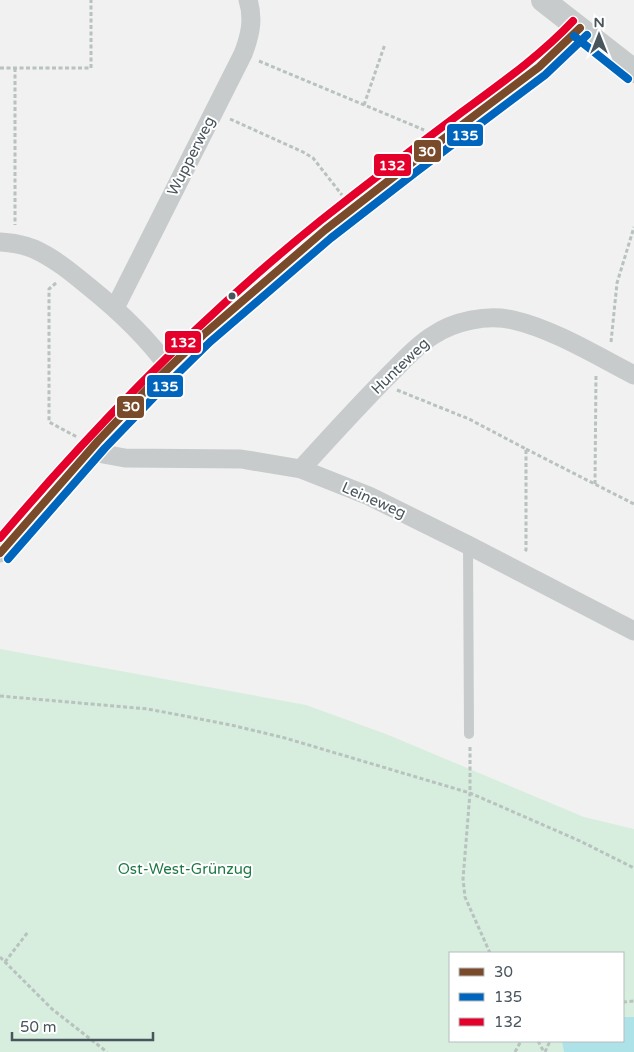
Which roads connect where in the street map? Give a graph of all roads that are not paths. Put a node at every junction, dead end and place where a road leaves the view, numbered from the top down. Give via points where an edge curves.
1 (248, 0) edge
2 (543, 0) edge
3 (580, 28) junction
4 (634, 71) edge
5 (7, 242) edge
6 (115, 308) junction
7 (169, 368) junction
8 (634, 375) edge
9 (89, 444) junction
10 (301, 469) junction
11 (468, 545) junction
12 (0, 553) edge
13 (634, 631) edge
14 (470, 734) dead end

1 - 6 street, Wupperweg via 252,19 243,54
2 - 3 street
3 - 4 street
3 - 7 street via 539,67 406,166 291,258
5 - 6 street via 45,254
6 - 7 street
7 - 9 street
8 - 10 street, Hunteweg via 537,327 510,319 487,318 458,323 433,335 412,352
9 - 10 street, Leineweg via 103,454 125,458 241,459
9 - 12 street
10 - 11 street, Leineweg via 369,496
11 - 13 street, Leineweg
11 - 14 lane

